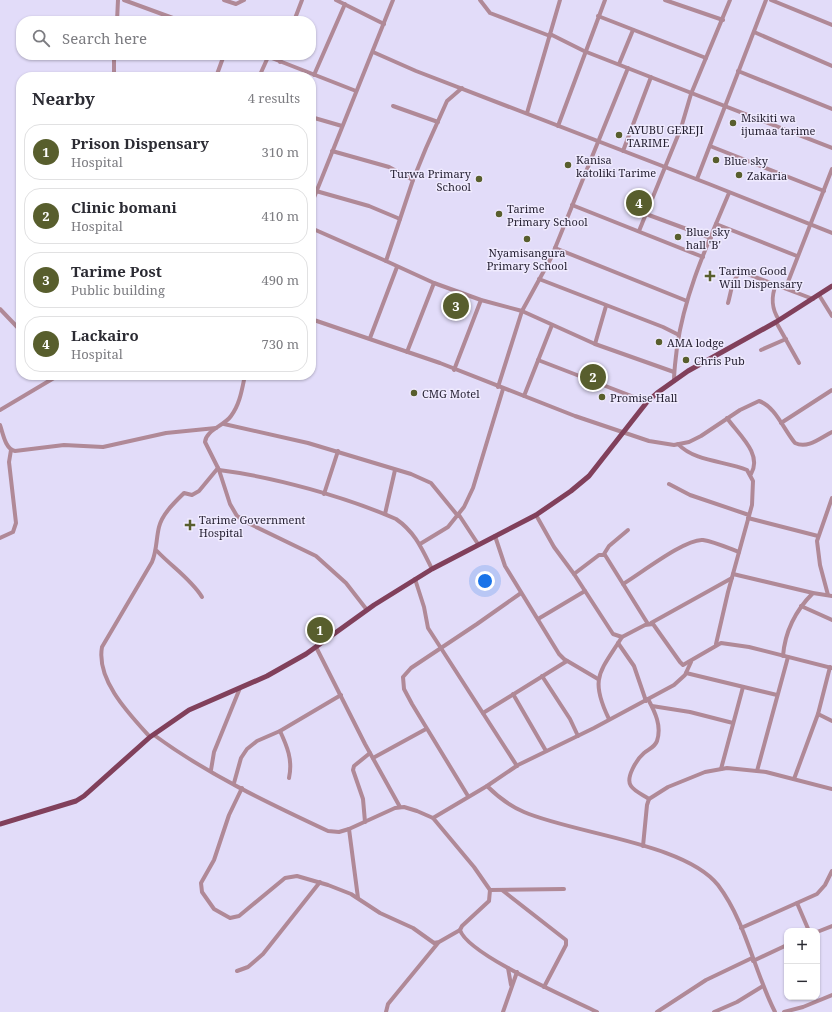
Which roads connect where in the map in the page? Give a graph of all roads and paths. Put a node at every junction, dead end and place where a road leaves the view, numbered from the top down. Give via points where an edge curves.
1 (118, 0) edge
2 (124, 0) edge
3 (224, 0) edge
4 (244, 0) edge
5 (302, 0) edge
6 (336, 0) edge
7 (393, 0) edge
8 (480, 0) edge
9 (556, 0) edge
10 (605, 0) edge
11 (665, 0) edge
12 (730, 0) edge
13 (766, 0) edge
14 (771, 0) edge
15 (560, 2) edge
16 (345, 4) junction
17 (118, 16) edge
18 (167, 16) edge
19 (296, 16) edge
20 (598, 16) junction
21 (722, 20) junction
22 (384, 24) junction
23 (832, 25) edge
24 (633, 30) junction
25 (754, 32) junction
26 (550, 35) junction
27 (584, 51) junction
28 (373, 52) junction
29 (706, 58) junction
30 (114, 60) edge
31 (222, 60) edge
32 (265, 60) edge
33 (275, 60) edge
34 (280, 62) joint
35 (619, 64) junction
36 (832, 66) edge
37 (628, 68) junction
38 (738, 71) junction
39 (114, 72) edge
40 (218, 72) edge
41 (261, 72) edge
42 (306, 72) edge
43 (315, 72) edge
44 (316, 76) edge
45 (651, 77) junction
46 (462, 88) junction
47 (356, 92) junction
48 (691, 94) junction
49 (393, 106) dead end
50 (724, 106) junction
51 (832, 109) edge
52 (527, 113) junction
53 (316, 118) edge
54 (438, 122) junction
55 (342, 126) junction
56 (558, 126) junction
57 (598, 142) junction
58 (710, 146) junction
59 (832, 148) edge
60 (332, 151) junction
61 (623, 151) junction
62 (664, 167) junction
63 (832, 169) edge
64 (696, 179) junction
65 (413, 180) junction
66 (316, 191) joint
67 (824, 191) junction
68 (729, 192) junction
69 (572, 205) junction
70 (646, 214) junction
71 (400, 219) junction
72 (716, 224) junction
73 (810, 224) junction
74 (316, 230) edge
75 (639, 231) junction
76 (832, 233) edge
77 (711, 238) junction
78 (555, 248) junction
79 (797, 256) junction
80 (703, 257) junction
81 (386, 261) junction
82 (397, 267) junction
83 (539, 279) junction
84 (434, 283) junction
85 (776, 284) junction
86 (832, 286) edge
87 (786, 287) junction
88 (819, 295) junction
89 (813, 299) junction
90 (481, 300) junction
91 (686, 300) junction
92 (728, 303) dead end
93 (606, 306) junction
94 (0, 309) edge
95 (522, 311) junction
96 (832, 316) edge
97 (316, 321) edge
98 (777, 321) junction
99 (552, 325) junction
100 (16, 326) edge
101 (679, 335) junction
102 (370, 338) junction
103 (786, 339) junction
104 (595, 344) junction
105 (761, 350) dead end
106 (407, 352) junction
107 (538, 360) junction
108 (799, 363) dead end
109 (454, 370) junction
110 (674, 372) junction
111 (48, 380) edge
112 (244, 380) edge
113 (674, 381) junction
114 (501, 388) junction
115 (832, 390) edge
116 (524, 396) junction
117 (647, 402) junction
118 (0, 410) edge
119 (727, 418) junction
120 (781, 423) junction
121 (224, 424) junction
122 (0, 425) edge
123 (218, 428) junction
124 (832, 432) edge
125 (624, 433) junction
126 (678, 444) junction
127 (11, 450) junction
128 (338, 451) junction
129 (219, 469) junction
130 (396, 470) junction
131 (750, 474) junction
132 (669, 484) dead end
133 (324, 494) junction
134 (832, 498) edge
135 (384, 514) junction
136 (536, 515) junction
137 (458, 516) junction
138 (748, 517) junction
139 (628, 530) dead end
140 (494, 536) junction
141 (818, 536) junction
142 (0, 538) edge
143 (420, 544) junction
144 (478, 544) junction
145 (157, 551) junction
146 (739, 552) junction
147 (604, 554) junction
148 (432, 568) junction
149 (574, 574) junction
150 (732, 576) junction
151 (415, 579) junction
152 (623, 584) junction
153 (585, 590) junction
154 (521, 593) junction
155 (812, 593) junction
156 (830, 595) edge
157 (202, 597) dead end
158 (801, 606) junction
159 (367, 610) junction
160 (538, 619) junction
161 (832, 620) edge
162 (649, 624) junction
163 (622, 638) junction
164 (618, 643) junction
165 (716, 644) junction
166 (316, 647) junction
167 (440, 648) junction
168 (786, 656) junction
169 (567, 661) junction
170 (691, 662) junction
171 (831, 668) edge
172 (686, 673) junction
173 (542, 676) junction
174 (598, 679) junction
175 (240, 687) junction
176 (743, 687) junction
177 (513, 694) junction
178 (341, 695) junction
179 (777, 695) junction
180 (647, 700) junction
181 (652, 706) junction
182 (482, 713) junction
183 (818, 714) junction
184 (609, 719) junction
185 (832, 721) edge
186 (733, 723) junction
187 (426, 729) junction
188 (280, 730) junction
189 (152, 736) junction
190 (578, 736) junction
191 (546, 751) junction
192 (370, 753) junction
193 (373, 758) junction
194 (517, 766) junction
195 (721, 769) junction
196 (211, 770) junction
197 (757, 771) junction
198 (289, 778) dead end
199 (794, 779) junction
200 (234, 783) junction
201 (487, 786) junction
202 (242, 788) junction
203 (832, 788) edge
204 (468, 796) junction
205 (649, 799) junction
206 (400, 807) junction
207 (432, 818) junction
208 (365, 822) junction
209 (0, 824) edge
210 (349, 829) junction
211 (643, 846) junction
212 (832, 871) edge
213 (320, 882) junction
214 (564, 889) dead end
215 (490, 890) junction
216 (502, 890) junction
217 (358, 898) junction
218 (797, 903) junction
219 (832, 926) edge
220 (741, 928) junction
221 (808, 928) edge
222 (460, 930) junction
223 (820, 931) edge
224 (438, 943) junction
225 (784, 946) edge
226 (752, 959) junction
227 (508, 967) junction
228 (237, 971) dead end
229 (517, 972) junction
230 (511, 985) junction
231 (763, 986) junction
232 (544, 987) junction
233 (832, 995) edge
234 (386, 1012) edge
235 (503, 1012) edge
236 (597, 1012) edge
237 (657, 1012) edge
238 (714, 1012) edge
239 (774, 1012) edge
240 (784, 1012) edge

1 - 17 street
2 - 18 street
3 - 4 street via 236,4
5 - 19 street
6 - 16 street
7 - 22 street
8 - 26 street via 490,13
9 - 15 street
10 - 20 street
11 - 21 street
12 - 21 street
13 - 25 street
14 - 23 street
15 - 26 street
16 - 22 street
16 - 43 street
20 - 24 street
20 - 27 street
21 - 29 street
22 - 28 street
24 - 29 street
24 - 35 street
25 - 36 street
25 - 38 street
26 - 27 street
26 - 52 street
27 - 35 street
27 - 56 street
28 - 46 street via 397,64
28 - 47 street
29 - 48 street
30 - 39 street
31 - 40 street
32 - 41 street
33 - 34 street
34 - 42 street
35 - 37 street
37 - 45 street
37 - 57 street
38 - 50 street
38 - 51 street
44 - 47 street
45 - 48 street
45 - 61 street
46 - 52 street
46 - 54 street via 447,101
47 - 55 street
48 - 50 street
48 - 62 street via 681,128
49 - 54 street
50 - 58 street
50 - 59 street
52 - 56 street
53 - 55 street
54 - 65 street
55 - 60 street
56 - 57 street
57 - 61 street
57 - 69 street
58 - 64 street
58 - 67 street
60 - 65 street via 389,167
60 - 66 street
61 - 62 street
62 - 64 street
62 - 70 street
63 - 67 street
64 - 68 street
65 - 71 street
66 - 71 street via 369,206
67 - 73 street
68 - 72 street
68 - 73 street
69 - 75 street
69 - 78 street
70 - 75 street
70 - 77 street
71 - 81 street
72 - 77 street
72 - 79 street
73 - 76 street
73 - 79 street
74 - 81 street
75 - 80 street
77 - 80 street
78 - 83 street
78 - 91 street
79 - 87 street
80 - 91 street
81 - 82 street
82 - 84 street
82 - 102 street
83 - 93 street
83 - 95 street
84 - 90 street
84 - 106 street
85 - 87 street
85 - 92 street via 742,272 737,275
85 - 98 street via 771,299
86 - 88 main road
87 - 89 street
88 - 89 main road
88 - 96 street
89 - 98 main road
90 - 95 street
90 - 109 street
91 - 101 street
93 - 101 street
93 - 104 street
94 - 100 street
95 - 99 street
95 - 114 street
97 - 102 street
98 - 103 street
98 - 113 main road
99 - 104 street
99 - 107 street
101 - 110 street
102 - 106 street
103 - 105 street
103 - 108 street
104 - 110 street
106 - 109 street
107 - 116 street
107 - 117 street
109 - 114 street
110 - 113 street
111 - 118 street
112 - 121 street via 237,406
113 - 117 main road
114 - 116 street
114 - 137 street via 473,488
115 - 120 street
116 - 125 street
117 - 125 main road
119 - 120 street via 759,401 764,403
119 - 126 street via 701,436
119 - 131 street via 753,454 755,464
120 - 124 street via 795,443 800,445 812,443
121 - 123 street
121 - 128 street
122 - 127 street via 7,446
123 - 127 street via 166,433 103,447 64,446
123 - 129 street via 209,434 205,442
125 - 126 street via 649,441
125 - 136 main road via 589,476 571,492
126 - 131 street via 686,451 740,467
127 - 142 street via 9,462 16,523 13,532
128 - 130 street
128 - 133 street
129 - 133 street
129 - 145 street via 199,491 192,495 184,493 170,507 159,526
129 - 159 street via 230,504 237,516 248,524 316,556 346,582
130 - 135 street
130 - 137 street via 431,483
131 - 138 street via 753,495
132 - 138 street via 690,495
133 - 135 street
134 - 141 street
135 - 143 street via 407,527
136 - 140 main road
136 - 149 street via 554,547
137 - 143 street via 448,527
137 - 144 street
138 - 141 street
138 - 146 street
139 - 147 street via 612,543
140 - 144 main road
140 - 154 street via 505,566
141 - 156 street via 820,565
143 - 148 street
144 - 148 main road
145 - 157 street via 171,567 194,585
145 - 189 street via 102,647 100,658 103,673 129,714
146 - 150 street
146 - 152 street via 715,543 697,540
147 - 149 street
147 - 152 street
148 - 151 main road
149 - 153 street
150 - 155 street
150 - 162 street
150 - 165 street
151 - 159 main road
151 - 167 street via 428,628
152 - 162 street
153 - 160 street
153 - 163 street via 608,628
154 - 160 street
154 - 167 street
155 - 156 street
155 - 158 street
158 - 161 street
158 - 168 street via 786,636
159 - 166 main road
160 - 169 street via 559,654
162 - 163 street
162 - 170 street via 656,626 681,664
163 - 164 street
164 - 174 street
164 - 180 street via 634,666
165 - 168 street via 749,647
165 - 170 street
166 - 175 main road via 267,676
166 - 178 street
167 - 182 street
167 - 187 street via 411,668 403,677 404,689
168 - 171 street
168 - 179 street
169 - 173 street
169 - 174 street
170 - 172 street
171 - 183 street
172 - 176 street
172 - 180 street via 674,685
173 - 177 street
173 - 190 street
174 - 184 street via 599,693
175 - 189 main road via 189,710
175 - 196 street via 214,752
176 - 179 street
176 - 186 street
177 - 182 street
177 - 191 street
178 - 188 street
178 - 192 street
179 - 197 street
180 - 181 street
180 - 184 street
181 - 186 street
181 - 205 street via 659,725 657,741 640,757 629,781 633,789
182 - 194 street
183 - 185 street
183 - 199 street
184 - 190 street
186 - 195 street
187 - 193 street
187 - 204 street
188 - 198 street via 289,754
188 - 200 street via 247,749 241,758
189 - 196 street
189 - 209 main road via 76,801
190 - 191 street
191 - 194 street
192 - 193 street
192 - 208 street via 354,766 353,770 362,798
193 - 206 street
194 - 201 street
195 - 197 street
195 - 205 street via 688,778 659,791
196 - 200 street
197 - 199 street
199 - 203 street
200 - 202 street
201 - 204 street
201 - 211 street via 501,799 524,813
202 - 210 street via 328,831 339,832
202 - 213 street via 229,814 214,860 201,883 202,892 208,901 223,916 234,918 285,878 297,876
204 - 207 street
205 - 211 street via 646,805
206 - 207 street
206 - 208 street
207 - 215 street
208 - 210 street
210 - 217 street
211 - 220 street via 672,855 708,874 731,906
212 - 218 street via 817,894
213 - 217 street
213 - 228 street via 263,954 248,967
214 - 216 street
215 - 216 street
215 - 222 street via 489,901
216 - 232 street via 566,940 566,945
217 - 224 street via 380,913 412,928 432,943
218 - 220 street
218 - 221 street
219 - 223 street
220 - 226 street
222 - 224 street
222 - 227 street via 467,942
224 - 234 street via 388,1004
225 - 226 street
226 - 231 street
226 - 237 street via 706,980
227 - 229 street
227 - 230 street
229 - 230 street
229 - 232 street
230 - 235 street
231 - 238 street via 738,1002
231 - 239 street
232 - 236 street
233 - 240 street

